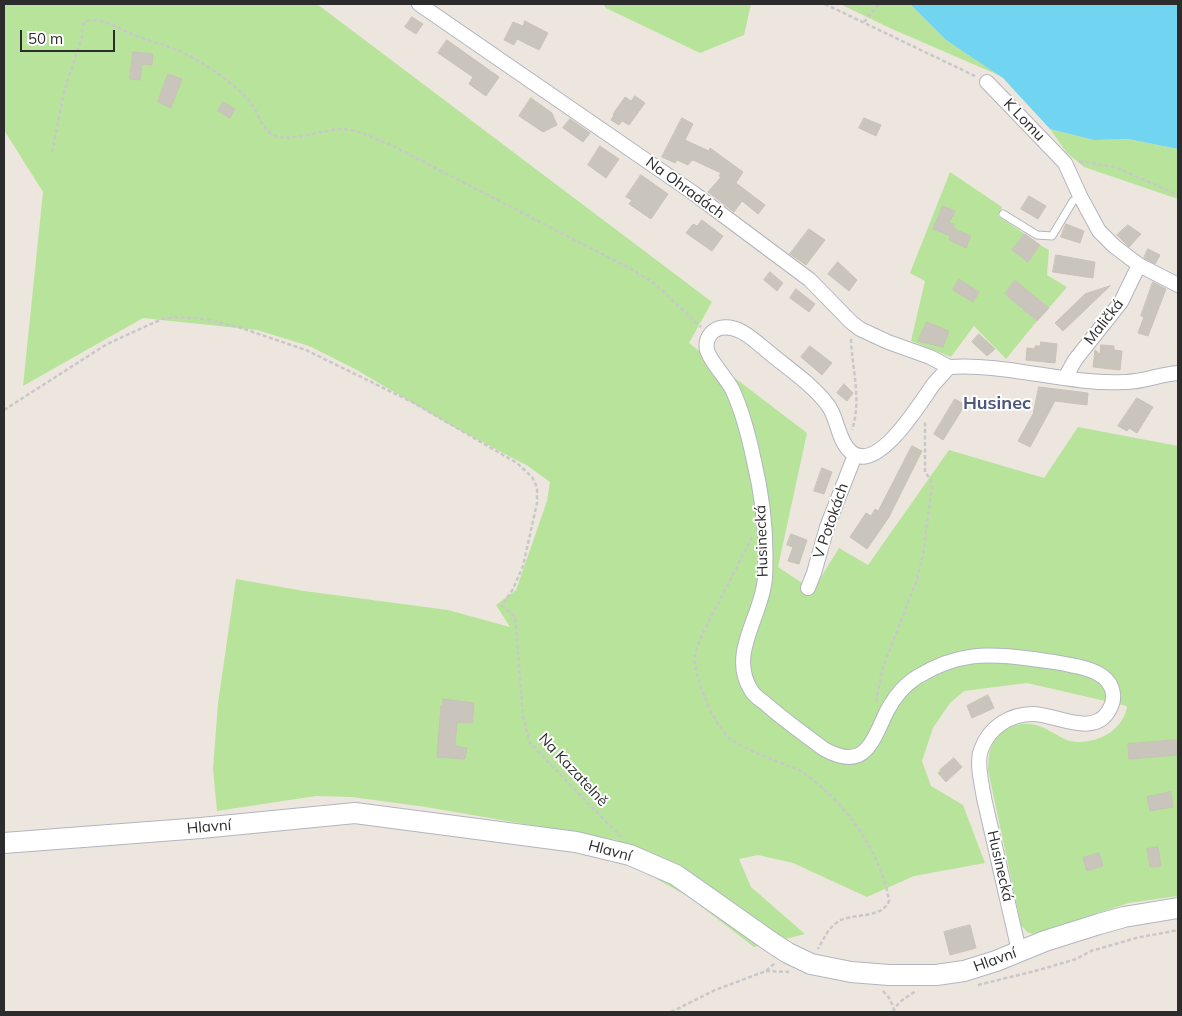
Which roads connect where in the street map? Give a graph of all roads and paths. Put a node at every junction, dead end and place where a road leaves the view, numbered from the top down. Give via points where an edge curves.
1 (419, 4) edge
2 (825, 4) edge
3 (879, 4) edge
4 (864, 22) junction
5 (987, 82) joint
6 (52, 152) dead end
7 (1065, 164) junction
8 (1178, 196) edge
9 (1080, 197) junction
10 (1003, 214) dead end
11 (1139, 265) junction
12 (1178, 285) edge
13 (851, 322) junction
14 (709, 335) junction
15 (950, 367) junction
16 (1178, 373) edge
17 (1065, 378) junction
18 (922, 402) junction
19 (4, 410) edge
20 (844, 442) junction
21 (855, 455) junction
22 (763, 513) junction
23 (808, 588) dead end
24 (876, 703) dead end
25 (4, 843) edge
26 (630, 855) junction
27 (1178, 908) edge
28 (1020, 951) junction
29 (788, 953) junction
30 (811, 964) junction
31 (879, 988) dead end
32 (917, 990) dead end
33 (893, 1011) edge
34 (671, 1012) edge

1 - 13 street, Na Ohradách via 692,192 810,280
2 - 4 path
3 - 4 path
4 - 5 path
5 - 7 street, K Lomu
6 - 14 path via 65,88 83,25 86,20 96,19 203,64 248,99 272,135 293,136 341,129 391,145 631,269 656,284
7 - 8 path via 1075,161 1115,168
7 - 9 street, K Lomu
9 - 10 lane via 1073,201 1052,236 1037,235
9 - 11 street, K Lomu via 1099,231
11 - 12 street, K Lomu
11 - 17 street, Maličká via 1121,302 1075,360
13 - 15 street, Na Ohradách via 869,334
13 - 20 path via 858,396 856,419
14 - 20 street via 722,328 747,335 816,391 835,417
14 - 22 street, Husinecká via 707,350 728,383 742,414 755,461
15 - 17 street via 986,366
15 - 18 street
16 - 17 street via 1125,382
18 - 21 street via 883,448 864,457
18 - 24 path via 925,472 932,486 923,555 882,670
19 - 26 path, Na Kazatelně via 107,344 162,319 203,319 306,350 412,402 518,463 537,487 537,503 525,557 513,590 502,606 515,616 523,717 530,743 627,843
20 - 21 street
21 - 23 street, V Potokách
22 - 28 street, Husinecká via 764,579 760,604 744,650 743,674 752,693 836,756 849,757 866,751 873,744 898,693 915,678 963,657 1000,655 1067,664 1108,680 1113,689 1111,708 1097,721 1088,724 1035,714 1020,715 1004,721 990,733 980,751 984,798
22 - 30 path via 695,654 704,695 716,722 732,740 799,770 848,815 872,850 889,901 884,908 847,918 829,929
25 - 26 street, Hlavní via 355,813 576,842
26 - 29 street, Hlavní via 676,875
27 - 28 street, Hlavní via 1124,917
28 - 30 street, Hlavní via 964,971 936,975 851,972
29 - 30 street, Hlavní
29 - 34 path via 766,971 722,987
31 - 33 path via 890,999
32 - 33 path

